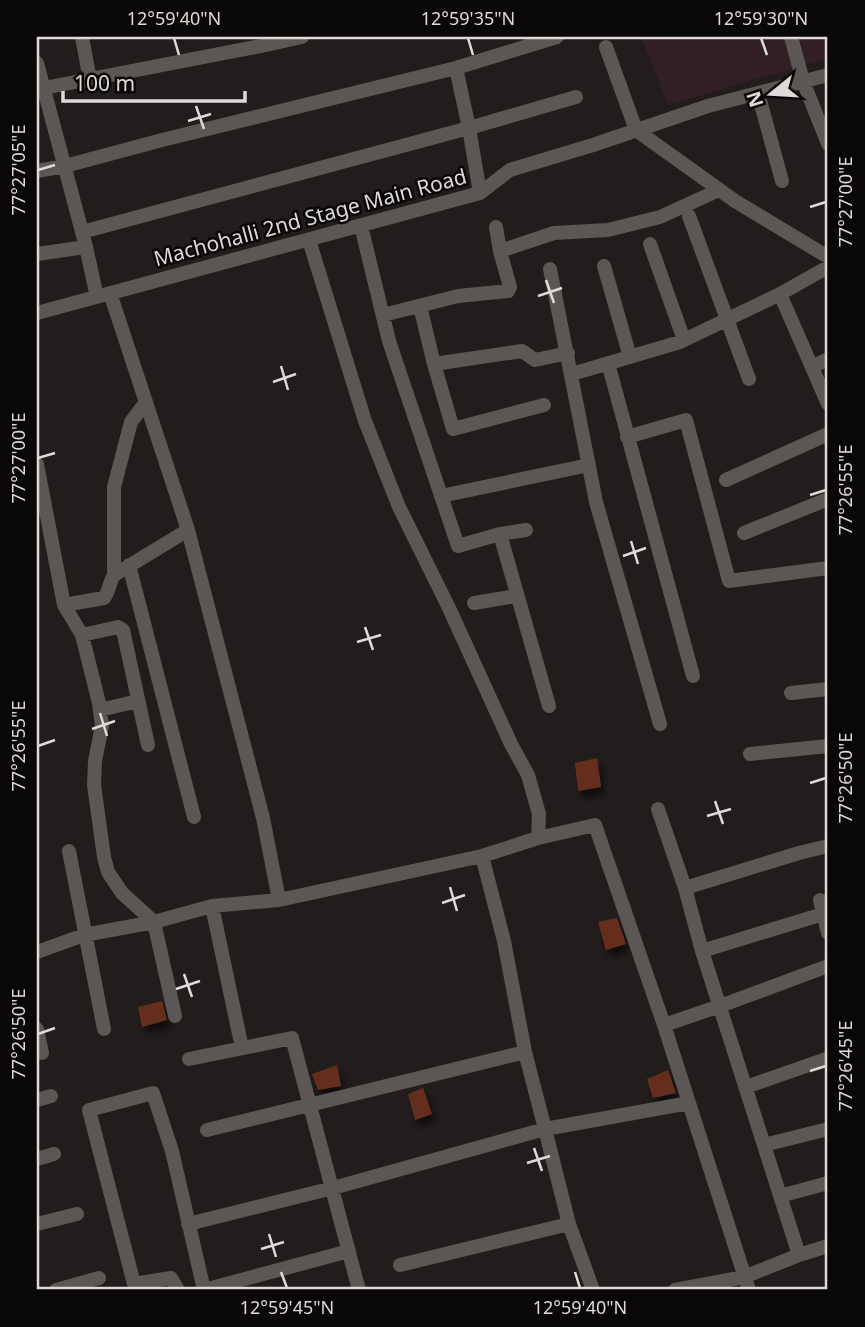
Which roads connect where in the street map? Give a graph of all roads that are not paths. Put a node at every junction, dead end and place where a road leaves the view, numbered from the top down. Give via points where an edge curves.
1 (82, 37) edge
2 (302, 37) edge
3 (557, 37) edge
4 (791, 37) edge
5 (606, 47) dead end
6 (37, 63) edge
7 (456, 68) junction
8 (828, 75) edge
9 (90, 80) junction
10 (803, 81) junction
11 (758, 93) junction
12 (576, 97) dead end
13 (43, 99) edge
14 (469, 128) junction
15 (636, 130) junction
16 (828, 144) edge
17 (65, 166) junction
18 (37, 171) edge
19 (782, 181) dead end
20 (719, 190) junction
21 (480, 193) junction
22 (689, 216) dead end
23 (360, 226) junction
24 (496, 227) dead end
25 (82, 232) junction
26 (309, 240) junction
27 (650, 244) dead end
28 (86, 247) junction
29 (500, 251) junction
30 (37, 254) edge
31 (828, 257) edge
32 (604, 266) dead end
33 (828, 267) edge
34 (551, 269) dead end
35 (780, 294) junction
36 (103, 295) junction
37 (419, 306) junction
38 (37, 313) edge
39 (383, 315) junction
40 (727, 320) junction
41 (684, 340) junction
42 (568, 353) junction
43 (630, 357) junction
44 (828, 359) edge
45 (608, 363) junction
46 (434, 364) junction
47 (812, 367) junction
48 (572, 374) junction
49 (749, 379) dead end
50 (146, 402) junction
51 (828, 404) edge
52 (544, 405) dead end
53 (828, 434) edge
54 (627, 437) junction
55 (37, 464) edge
56 (589, 465) junction
57 (726, 480) dead end
58 (441, 496) junction
59 (828, 499) edge
60 (187, 530) junction
61 (526, 530) dead end
62 (744, 533) dead end
63 (500, 534) junction
64 (129, 565) junction
65 (828, 568) edge
66 (114, 575) junction
67 (516, 596) junction
68 (474, 603) dead end
69 (64, 605) junction
70 (82, 635) junction
71 (693, 676) dead end
72 (828, 689) edge
73 (791, 693) dead end
74 (138, 701) junction
75 (549, 706) dead end
76 (100, 709) junction
77 (660, 724) dead end
78 (148, 745) dead end
79 (828, 746) edge
80 (750, 754) dead end
81 (657, 809) dead end
82 (194, 817) dead end
83 (538, 838) junction
84 (828, 846) edge
85 (69, 851) dead end
86 (482, 856) junction
87 (685, 888) junction
88 (279, 900) junction
89 (212, 906) junction
90 (154, 922) junction
91 (828, 933) edge
92 (85, 935) junction
93 (702, 951) junction
94 (37, 952) edge
95 (828, 966) edge
96 (720, 1006) junction
97 (175, 1016) dead end
98 (664, 1025) junction
99 (104, 1029) dead end
100 (37, 1030) edge
101 (242, 1048) junction
102 (525, 1052) junction
103 (42, 1053) dead end
104 (189, 1059) dead end
105 (826, 1059) dead end
106 (746, 1087) junction
107 (51, 1096) dead end
108 (37, 1100) edge
109 (689, 1103) junction
110 (309, 1105) junction
111 (545, 1129) junction
112 (828, 1129) edge
113 (207, 1130) dead end
114 (764, 1145) junction
115 (54, 1154) dead end
116 (37, 1159) edge
117 (828, 1183) edge
118 (333, 1188) junction
119 (780, 1196) junction
120 (78, 1214) dead end
121 (37, 1224) edge
122 (188, 1224) junction
123 (569, 1224) junction
124 (828, 1246) edge
125 (349, 1251) junction
126 (799, 1255) junction
127 (400, 1265) dead end
128 (99, 1278) dead end
129 (747, 1284) edge
130 (56, 1290) edge
131 (178, 1290) edge
132 (204, 1290) edge
133 (359, 1290) edge
134 (593, 1290) edge
135 (675, 1290) edge

1 - 9 street
2 - 9 street
3 - 7 street
4 - 10 street
5 - 15 street
6 - 13 street
7 - 14 street
7 - 17 street
8 - 10 street, Machohalli 2nd Stage Main Road
9 - 13 street
10 - 11 street, Machohalli 2nd Stage Main Road
10 - 16 street
11 - 15 street, Machohalli 2nd Stage Main Road
11 - 19 street
12 - 14 street
13 - 17 street
14 - 21 street
14 - 25 street
15 - 20 street
15 - 21 street, Machohalli 2nd Stage Main Road via 510,170
17 - 18 street
17 - 25 street
20 - 29 street via 660,217 608,230 554,233
20 - 31 street
21 - 23 street, Machohalli 2nd Stage Main Road
22 - 40 street
23 - 26 street, Machohalli 2nd Stage Main Road
23 - 39 street
24 - 29 street
25 - 28 street
26 - 36 street, Machohalli 2nd Stage Main Road
26 - 83 street via 365,421 399,507 528,775 539,814
27 - 41 street
28 - 30 street
28 - 36 street
29 - 37 street via 508,291
32 - 43 street
33 - 35 street
34 - 42 street
35 - 40 street
35 - 47 street
36 - 38 street, Machohalli 2nd Stage Main Road
36 - 50 street
37 - 39 street
37 - 46 street
39 - 58 street
40 - 41 street
40 - 49 street
41 - 43 street
42 - 46 street via 535,360 522,351
42 - 48 street
43 - 45 street
44 - 47 street
45 - 48 street
45 - 54 street
46 - 52 street via 453,429
47 - 51 street
48 - 56 street
50 - 60 street
50 - 66 street via 131,422 114,487
53 - 57 street
54 - 65 street via 686,421 729,581
54 - 71 street
55 - 69 street
56 - 58 street
56 - 77 street
58 - 63 street via 458,546
59 - 62 street
60 - 64 street
60 - 88 street via 263,818
61 - 63 street
63 - 67 street
64 - 66 street
64 - 82 street
66 - 69 street via 104,598
67 - 68 street
67 - 75 street
69 - 70 street
70 - 74 street via 118,627 123,630
70 - 76 street
72 - 73 street
74 - 76 street
74 - 78 street
76 - 90 street via 94,785 104,857 122,893
79 - 80 street
81 - 87 street
83 - 86 street
83 - 98 street via 595,825
84 - 87 street
85 - 92 street
86 - 88 street
86 - 102 street
87 - 93 street
88 - 89 street
89 - 90 street
89 - 101 street
90 - 92 street
90 - 97 street
91 - 93 street via 822,907
92 - 94 street
92 - 99 street
93 - 96 street
95 - 96 street
96 - 98 street
96 - 106 street
98 - 109 street
100 - 103 street
101 - 104 street
101 - 110 street via 292,1038
102 - 110 street
102 - 111 street
105 - 106 street
106 - 114 street
107 - 108 street
109 - 111 street
109 - 129 street
110 - 113 street
110 - 118 street
111 - 118 street
111 - 123 street
112 - 114 street
114 - 119 street
115 - 116 street
117 - 119 street
118 - 122 street
118 - 125 street
119 - 126 street
120 - 121 street
122 - 131 street via 153,1093 89,1111 134,1284 171,1278
122 - 132 street
123 - 127 street
123 - 134 street
124 - 126 street
125 - 132 street
125 - 133 street
126 - 129 street
128 - 130 street
129 - 135 street

